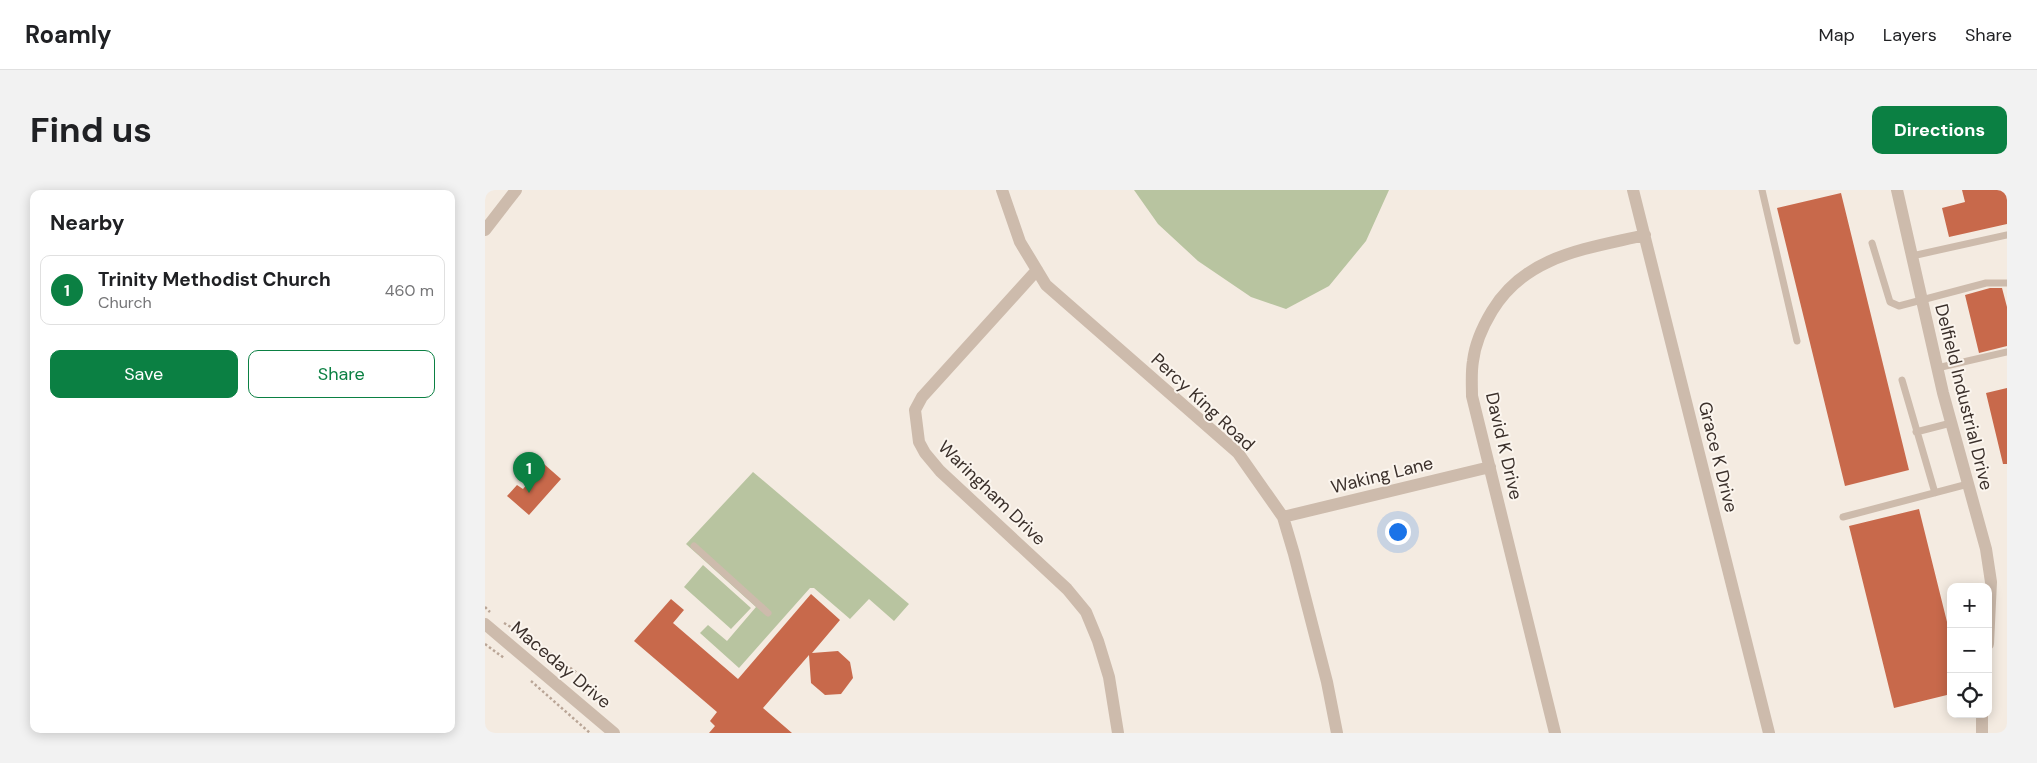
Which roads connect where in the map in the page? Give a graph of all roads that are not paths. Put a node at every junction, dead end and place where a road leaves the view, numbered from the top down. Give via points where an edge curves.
1 (516, 190) edge
2 (1002, 190) edge
3 (1633, 190) edge
4 (1762, 190) edge
5 (1897, 190) edge
6 (485, 230) edge
7 (1645, 235) junction
8 (2007, 235) edge
9 (1872, 243) dead end
10 (1912, 256) junction
11 (1037, 270) junction
12 (2007, 282) edge
13 (1922, 301) junction
14 (1797, 341) dead end
15 (2007, 352) edge
16 (1937, 368) junction
17 (1902, 380) dead end
18 (1951, 423) junction
19 (1916, 432) junction
20 (1490, 467) junction
21 (1968, 484) junction
22 (1935, 493) junction
23 (1283, 517) junction
24 (1843, 517) dead end
25 (694, 546) dead end
26 (768, 613) dead end
27 (490, 620) edge
28 (1989, 628) edge
29 (1982, 718) edge
30 (614, 733) edge
31 (1118, 733) edge
32 (1337, 733) edge
33 (1555, 733) edge
34 (1769, 733) edge
35 (1982, 733) edge

1 - 6 street
2 - 11 street, Percy King Road via 1020,242
3 - 7 street, Grace K Drive
4 - 14 lane
5 - 10 street, Delfield Industrial Drive
7 - 20 street, David K Drive via 1579,250 1543,263 1517,280 1499,299 1483,326 1473,361 1472,396
7 - 34 street, Grace K Drive
8 - 10 lane
9 - 13 lane via 1890,302 1899,306
10 - 13 street, Delfield Industrial Drive
11 - 23 street, Percy King Road via 1046,285 1238,453
11 - 31 street, Waringham Drive via 922,397 915,410 919,442 940,471 1067,589 1086,612 1109,677
12 - 13 lane via 1986,283
13 - 16 street, Delfield Industrial Drive
15 - 16 lane
16 - 18 street, Delfield Industrial Drive
17 - 19 lane
18 - 19 lane
18 - 21 street, Delfield Industrial Drive
19 - 22 lane
20 - 23 street, Waking Lane
20 - 33 street, David K Drive
21 - 22 lane
21 - 28 street, Delfield Industrial Drive via 1986,549 1991,582
22 - 24 lane
23 - 32 street, Percy King Road via 1327,682
25 - 26 lane
27 - 30 street, Maceday Drive
29 - 35 street

